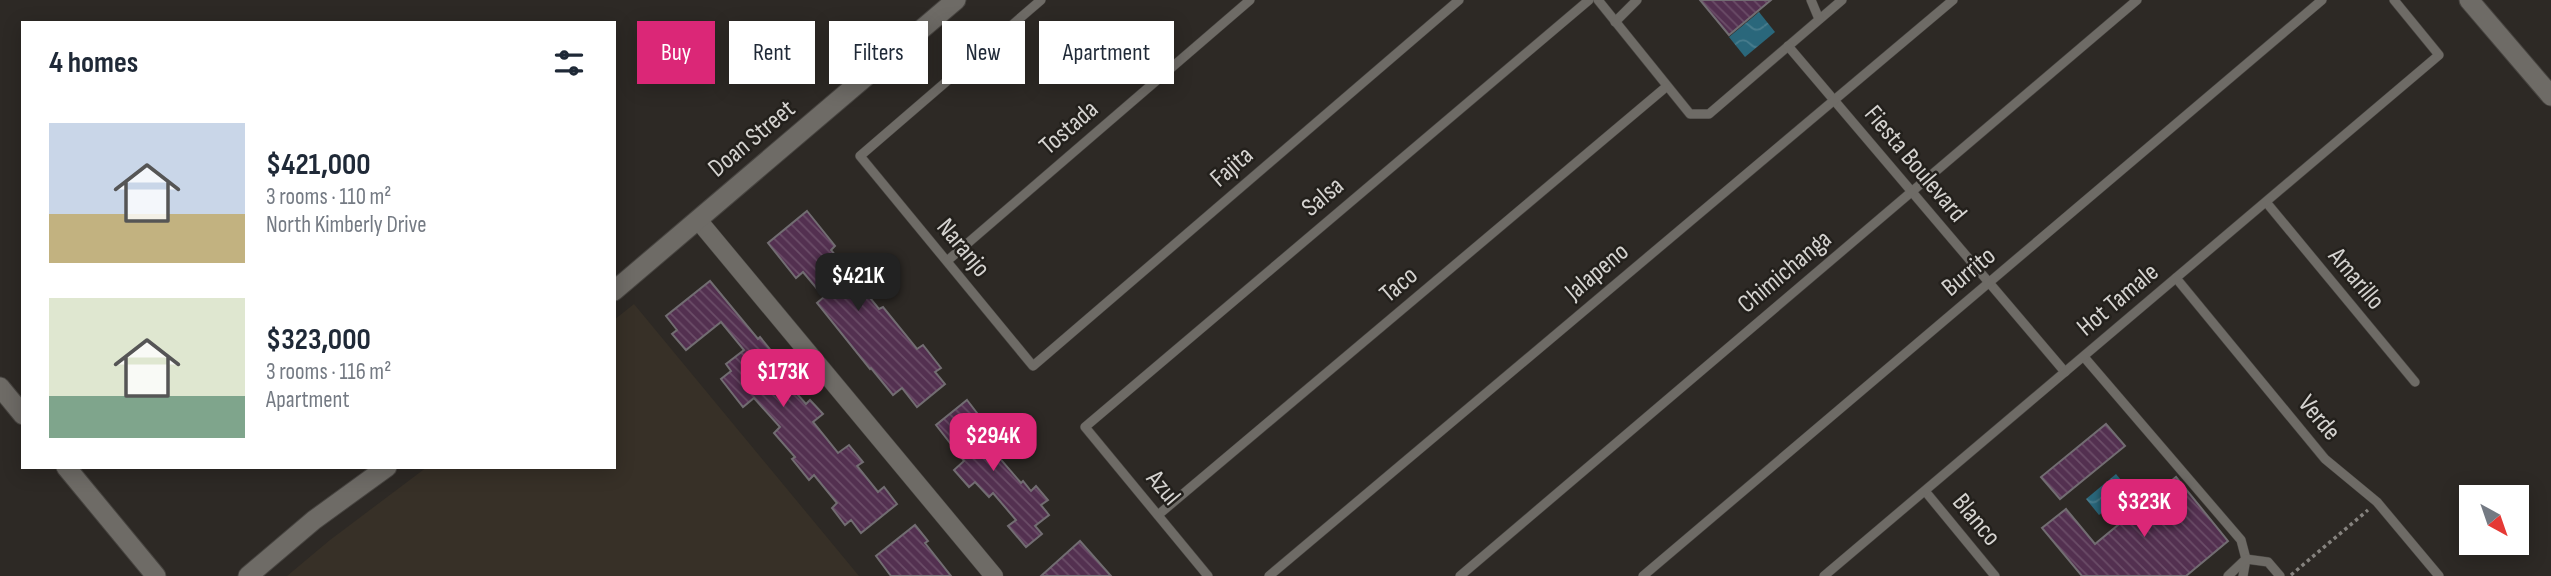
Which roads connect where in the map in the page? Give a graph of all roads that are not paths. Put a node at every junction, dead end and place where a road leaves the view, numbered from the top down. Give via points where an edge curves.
1 (956, 0) edge
2 (1041, 0) edge
3 (1250, 0) edge
4 (1459, 0) edge
5 (1589, 0) edge
6 (1598, 0) edge
7 (1637, 0) edge
8 (1811, 0) edge
9 (1842, 0) edge
10 (1953, 0) edge
11 (2137, 0) edge
12 (2322, 0) edge
13 (2394, 0) edge
14 (2469, 0) edge
15 (1819, 19) junction
16 (1615, 22) junction
17 (1788, 46) junction
18 (1666, 87) junction
19 (2551, 96) edge
20 (1833, 100) junction
21 (1911, 192) junction
22 (2266, 202) junction
23 (698, 220) junction
24 (947, 261) junction
25 (2176, 278) junction
26 (1989, 283) junction
27 (616, 289) edge
28 (2084, 357) junction
29 (1033, 366) joint
30 (2065, 372) junction
31 (2415, 382) dead end
32 (0, 387) edge
33 (21, 413) edge
34 (1084, 427) joint
35 (68, 469) edge
36 (384, 469) edge
37 (1925, 491) junction
38 (1158, 515) junction
39 (2246, 559) junction
40 (156, 576) edge
41 (248, 576) edge
42 (994, 576) edge
43 (1208, 576) edge
44 (1269, 576) edge
45 (1460, 576) edge
46 (1643, 576) edge
47 (1824, 576) edge
48 (1995, 576) edge
49 (2228, 576) edge
50 (2243, 576) edge
51 (2280, 576) edge
52 (2439, 576) edge

1 - 23 street, Doan Street
2 - 24 lane, Naranjo via 860,156
3 - 24 lane, Tostada
4 - 29 lane, Fajita
5 - 34 lane, Salsa
6 - 16 lane
7 - 16 lane
8 - 15 lane
9 - 15 lane
10 - 20 lane, Jalapeno
11 - 21 lane, Chimichanga
12 - 26 lane, Burrito
13 - 22 lane, Hot Tamale via 2439,55
14 - 19 street
15 - 17 lane
16 - 18 lane
17 - 18 lane via 1709,114 1690,114
17 - 20 lane, Fiesta Boulevard
18 - 38 lane, Taco
20 - 21 lane, Fiesta Boulevard
20 - 44 lane, Jalapeno
21 - 26 lane, Fiesta Boulevard
21 - 45 lane, Chimichanga
22 - 25 lane, Hot Tamale
22 - 31 lane, Amarillo
23 - 27 street, Doan Street
23 - 42 street
24 - 29 lane, Naranjo
25 - 28 lane, Hot Tamale
25 - 52 lane, Verde via 2325,459 2377,502
26 - 30 lane, Fiesta Boulevard
26 - 46 lane, Burrito
28 - 30 lane, Hot Tamale
28 - 39 lane via 2241,540
30 - 37 lane, Hot Tamale
32 - 33 street
34 - 38 lane, Azul
35 - 40 street
36 - 41 street
37 - 47 lane, Hot Tamale
37 - 48 lane, Blanco
38 - 43 lane, Azul
39 - 49 lane
39 - 50 lane
39 - 51 lane via 2268,562

